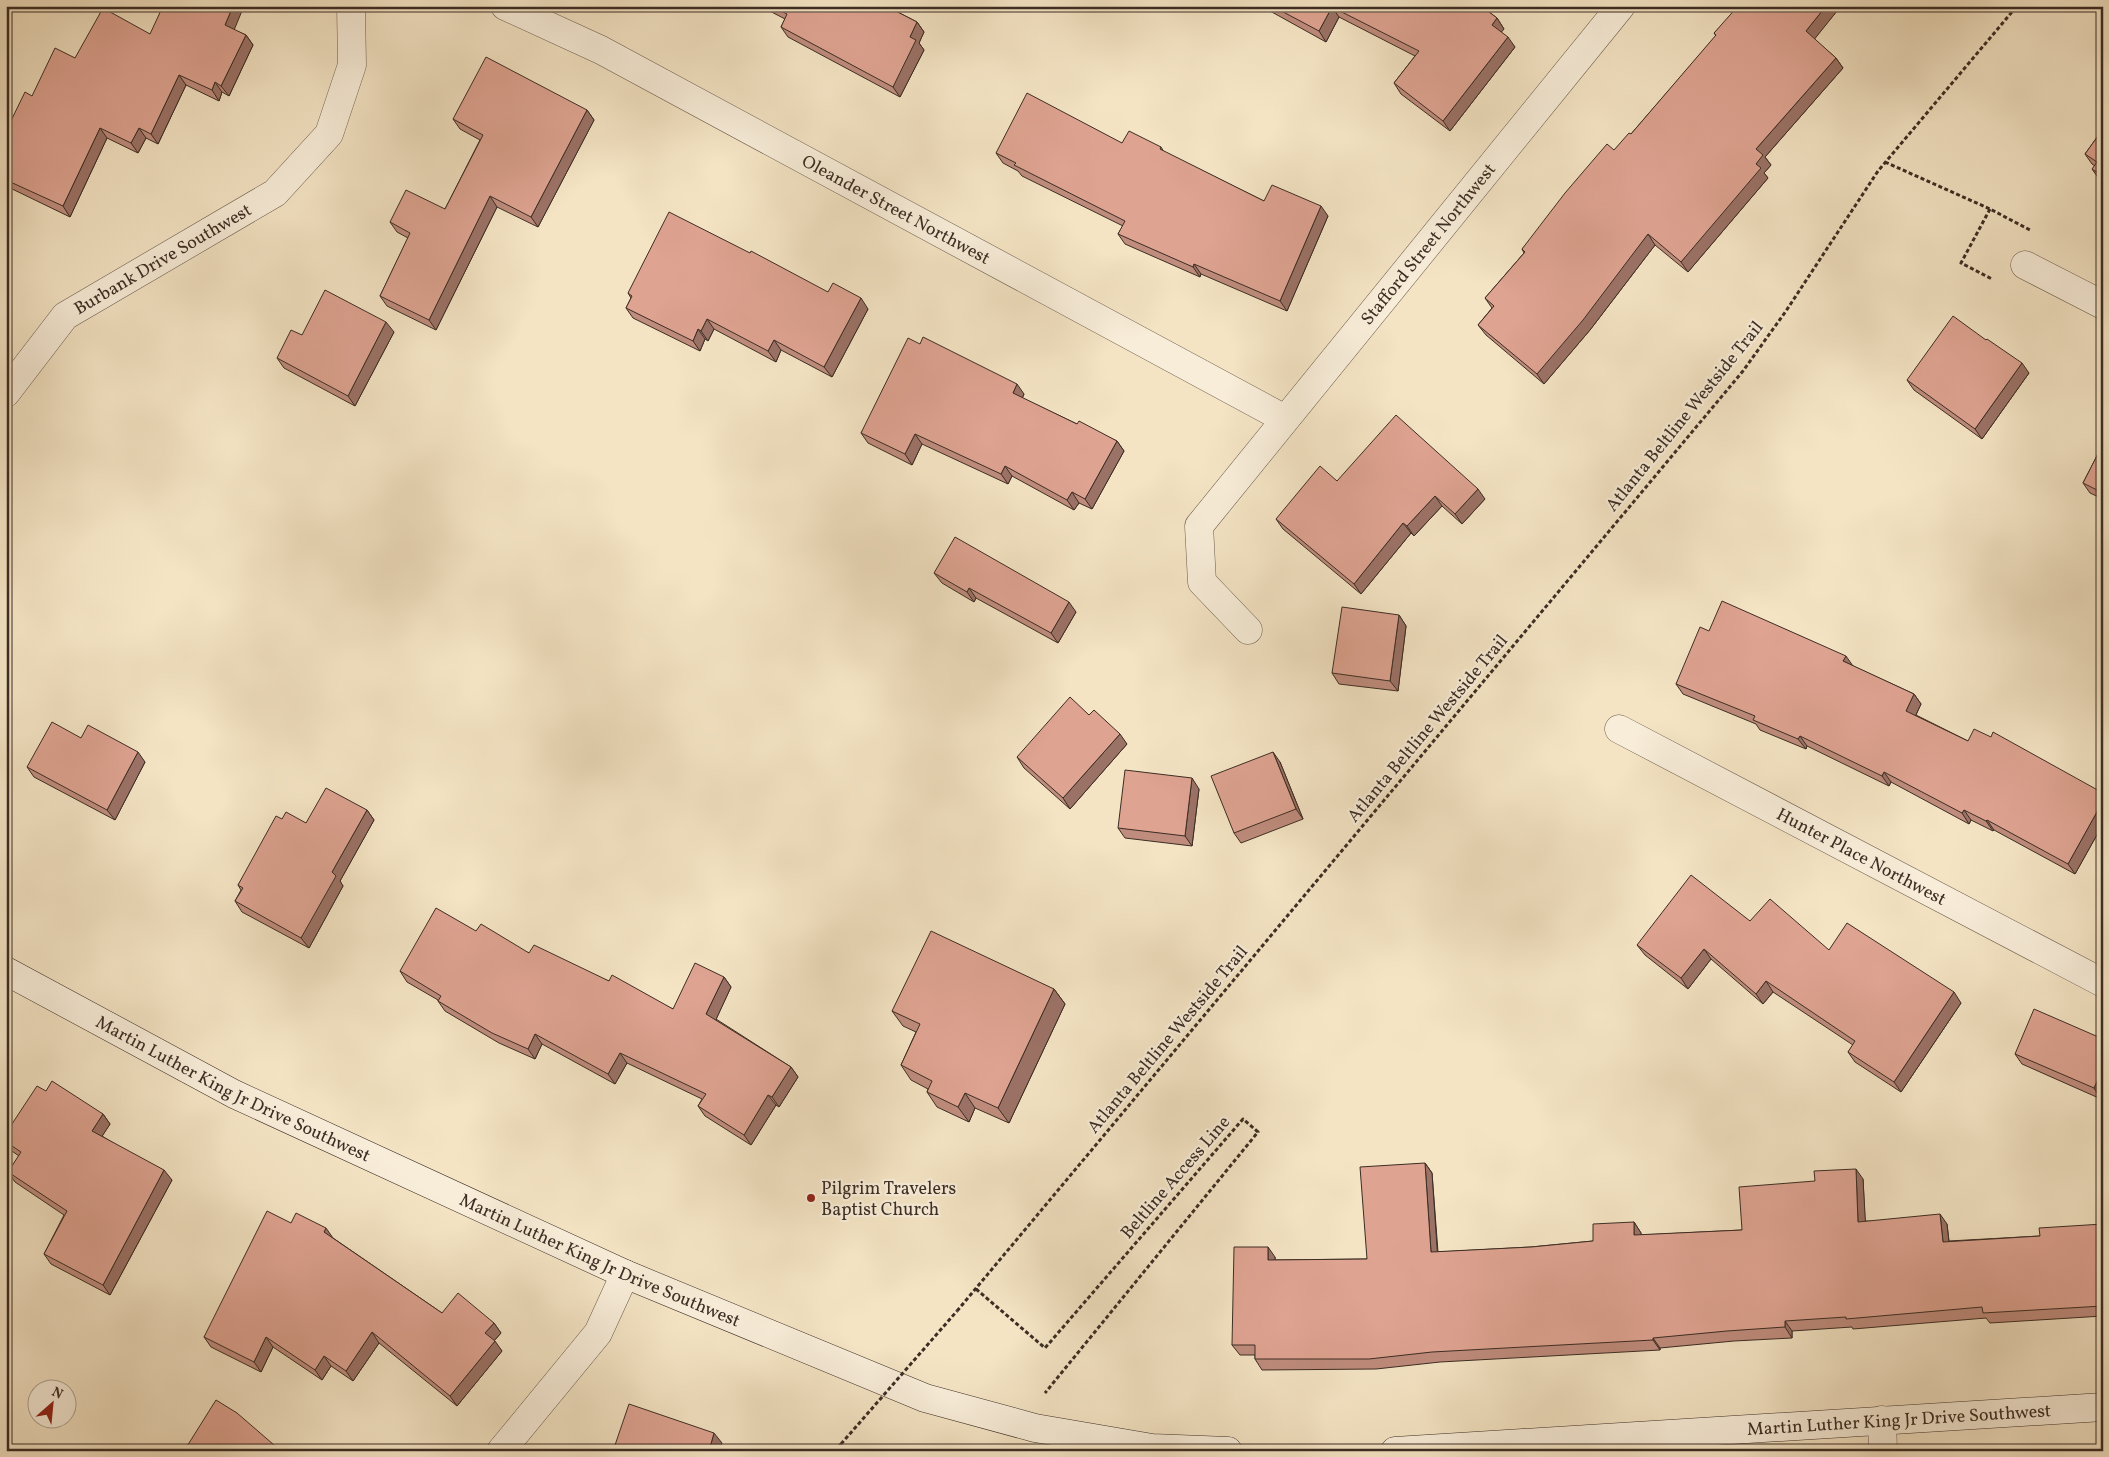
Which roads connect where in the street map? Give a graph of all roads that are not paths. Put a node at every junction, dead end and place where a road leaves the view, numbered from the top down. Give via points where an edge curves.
1 (351, 6) edge
2 (505, 6) edge
3 (1621, 6) edge
4 (2025, 265) dead end
5 (2103, 305) edge
6 (6, 393) edge
7 (1285, 419) junction
8 (1248, 630) dead end
9 (1619, 729) dead end
10 (6, 971) edge
11 (2103, 983) edge
12 (625, 1274) junction
13 (2103, 1407) edge
14 (1882, 1420) junction
15 (501, 1451) edge
16 (1228, 1451) edge
17 (1395, 1451) edge
18 (1883, 1451) edge

1 - 6 street, Burbank Drive Southwest via 352,65 329,134 275,193 66,316
2 - 7 street, Oleander Street Northwest via 600,50
3 - 7 street, Stafford Street Northwest
4 - 5 street
7 - 8 street, Stafford Street Northwest via 1199,526 1202,582
9 - 11 street, Hunter Place Northwest
10 - 12 street, Martin Luther King Jr Drive Southwest via 234,1094
12 - 15 street via 598,1332
12 - 16 street, Martin Luther King Jr Drive Southwest via 925,1398 1035,1428 1152,1448
13 - 14 street, Martin Luther King Jr Drive Southwest
14 - 17 street, Martin Luther King Jr Drive Southwest
14 - 18 street

